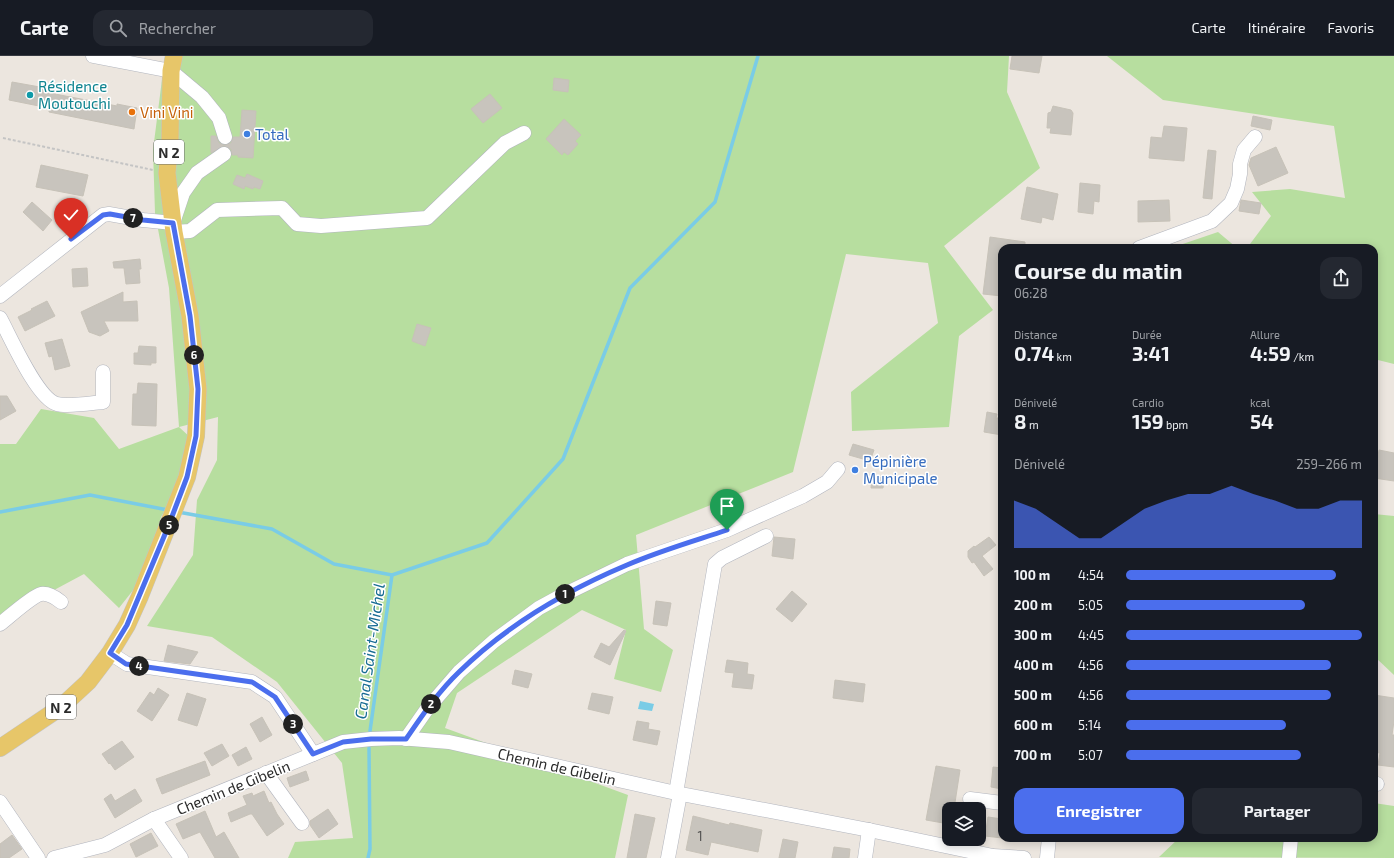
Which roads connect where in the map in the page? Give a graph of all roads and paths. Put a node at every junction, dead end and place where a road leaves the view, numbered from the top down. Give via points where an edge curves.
1 (93, 56) edge
2 (172, 64) edge
3 (524, 133) dead end
4 (225, 137) dead end
5 (1255, 137) dead end
6 (3, 138) dead end
7 (224, 154) dead end
8 (167, 173) junction
9 (174, 227) junction
10 (1150, 244) edge
11 (0, 296) edge
12 (0, 318) edge
13 (103, 372) dead end
14 (838, 468) dead end
15 (766, 536) dead end
16 (61, 602) dead end
17 (0, 624) edge
18 (110, 653) junction
19 (406, 739) junction
20 (0, 748) edge
21 (313, 754) junction
22 (266, 773) junction
23 (678, 793) junction
24 (970, 799) dead end
25 (0, 802) edge
26 (998, 802) edge
27 (154, 819) junction
28 (302, 823) dead end
29 (869, 830) junction
30 (1049, 842) edge
31 (1291, 842) edge
32 (105, 845) junction
33 (971, 855) edge
34 (38, 858) edge
35 (54, 858) edge
36 (96, 858) edge
37 (181, 858) edge
38 (668, 858) edge
39 (864, 858) edge
40 (1024, 858) edge
41 (1047, 858) edge
42 (1289, 858) edge

1 - 2 street
2 - 4 street via 219,118
2 - 8 main road, N 2
3 - 9 street via 505,143 427,218 321,226 297,224 282,208 217,210 190,231
5 - 10 street via 1244,150 1237,189 1231,203 1212,221
6 - 8 path
7 - 9 street via 197,173 183,193
8 - 9 main road, N 2
9 - 11 street via 110,214 103,215
9 - 18 main road, N 2 via 190,316 198,389 196,436 187,477 168,527 127,625
12 - 13 street via 36,385 46,398 56,404 103,402
14 - 19 street via 827,482 803,496 727,530 627,564 539,608 494,641 459,672 427,709
15 - 23 street via 715,564
16 - 17 street via 52,596 41,594
18 - 20 main road, N 2 via 88,682 61,707
18 - 21 street via 126,664 252,682 275,697
19 - 21 street, Chemin de Gibelin via 343,742
19 - 23 street, Chemin de Gibelin via 449,742
21 - 22 street, Chemin de Gibelin
22 - 27 street, Chemin de Gibelin
22 - 28 street
23 - 29 street, Chemin de Gibelin
23 - 38 street
24 - 26 street
25 - 34 street
27 - 32 street, Chemin de Gibelin
27 - 37 street
29 - 33 street, Chemin de Gibelin
29 - 39 street
30 - 41 street
31 - 42 street
32 - 35 street, Chemin de Gibelin
32 - 36 street, Chemin de Gibelin
33 - 40 street, Chemin de Gibelin

